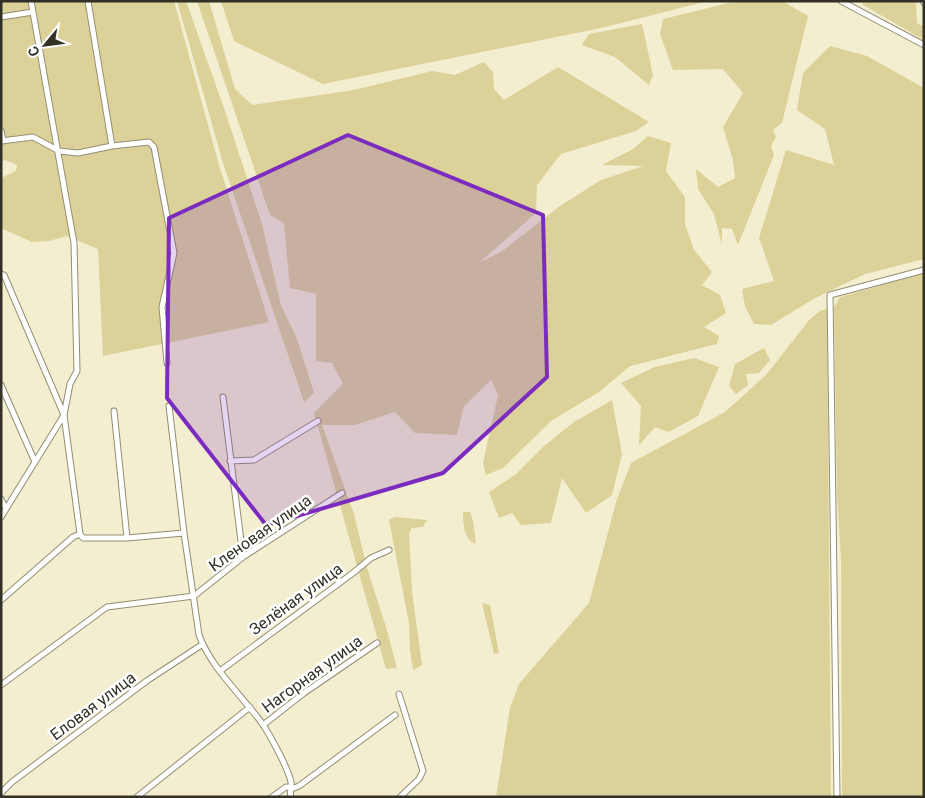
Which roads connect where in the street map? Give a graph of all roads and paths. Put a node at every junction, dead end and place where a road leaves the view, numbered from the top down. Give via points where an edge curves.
1 (31, 1) edge
2 (88, 1) edge
3 (841, 1) edge
4 (33, 12) junction
5 (1, 17) edge
6 (924, 45) edge
7 (1, 131) edge
8 (2, 141) edge
9 (112, 146) junction
10 (59, 151) junction
11 (924, 270) edge
12 (3, 274) edge
13 (167, 363) dead end
14 (1, 385) edge
15 (223, 398) dead end
16 (169, 406) dead end
17 (114, 410) dead end
18 (64, 415) junction
19 (318, 421) dead end
20 (230, 461) junction
21 (35, 462) junction
22 (342, 493) dead end
23 (1, 499) edge
24 (6, 509) junction
25 (1, 517) edge
26 (184, 533) junction
27 (80, 534) junction
28 (127, 538) junction
29 (389, 550) dead end
30 (242, 557) junction
31 (194, 596) junction
32 (1, 600) edge
33 (377, 643) dead end
34 (203, 644) junction
35 (220, 671) junction
36 (1, 685) edge
37 (399, 694) dead end
38 (250, 707) junction
39 (396, 715) dead end
40 (263, 725) junction
41 (290, 788) junction
42 (1, 793) edge
43 (136, 797) edge
44 (272, 797) edge
45 (292, 797) edge
46 (400, 797) edge
47 (837, 797) edge

1 - 4 street
2 - 9 street
3 - 6 street
4 - 5 street
4 - 10 street
7 - 8 street
8 - 10 street via 33,137
9 - 10 street via 78,153
9 - 13 street via 149,142 154,147 174,253 162,307
10 - 18 street via 74,243 77,371 70,384
11 - 47 street via 830,295
12 - 18 street
14 - 21 street
15 - 20 street
16 - 26 street
17 - 28 street
18 - 21 street
18 - 27 street
19 - 20 street via 254,460
20 - 30 street
21 - 24 street
22 - 30 street, Кленовая улица
23 - 24 street
24 - 25 street
26 - 28 street
26 - 31 street
27 - 28 street via 83,538
27 - 32 street
29 - 35 street, Зелёная улица via 370,558
30 - 31 street, Кленовая улица
31 - 34 street
31 - 36 street via 107,607
33 - 40 street, Нагорная улица
34 - 35 street
34 - 42 street, Еловая улица via 148,680
35 - 38 street
37 - 46 street via 423,771
38 - 40 street
38 - 43 street
39 - 41 street via 299,786
40 - 41 street via 275,744 291,782
41 - 44 street via 286,787
41 - 45 street

